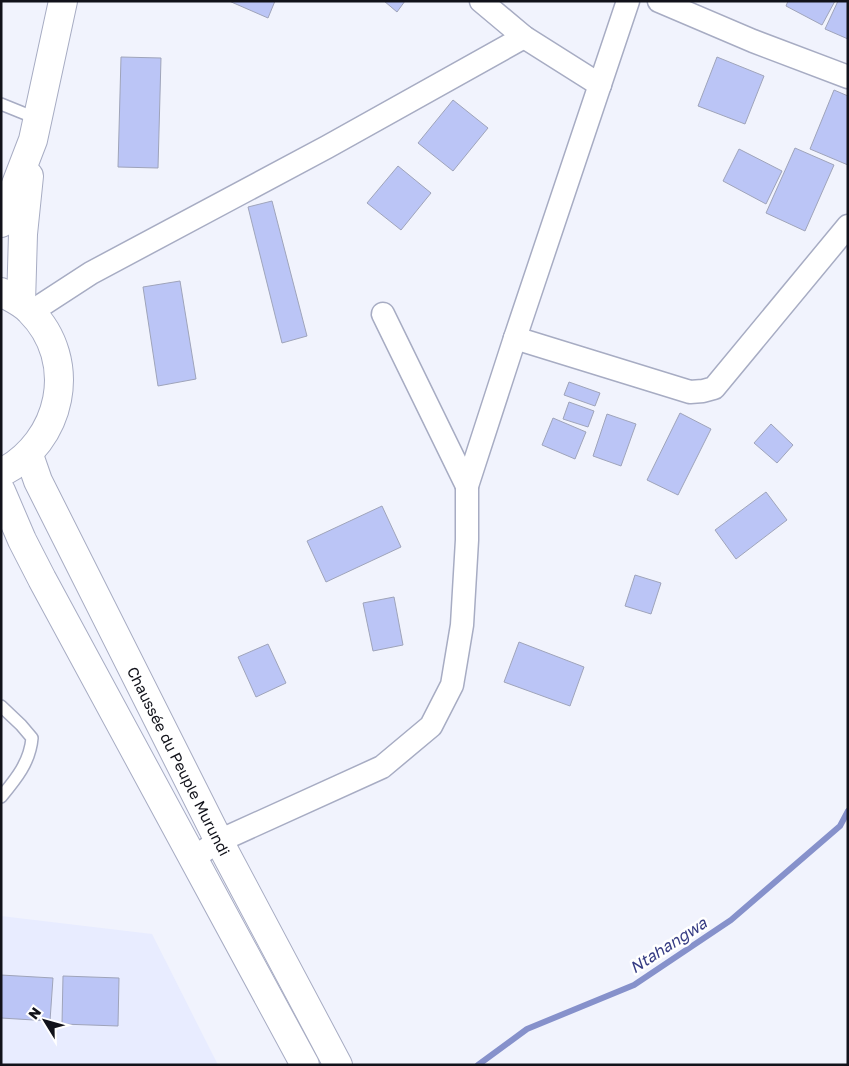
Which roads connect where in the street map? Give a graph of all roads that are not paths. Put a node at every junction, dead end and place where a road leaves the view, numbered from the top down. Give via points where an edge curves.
1 (63, 1) edge
2 (481, 1) edge
3 (628, 1) edge
4 (659, 1) edge
5 (524, 37) junction
6 (848, 77) edge
7 (600, 85) junction
8 (1, 104) edge
9 (35, 129) junction
10 (1, 223) edge
11 (848, 226) edge
12 (18, 302) edge
13 (384, 314) dead end
14 (515, 338) junction
15 (29, 454) junction
16 (1, 473) edge
17 (467, 486) junction
18 (1, 491) edge
19 (12, 536) edge
20 (1, 706) edge
21 (1, 797) edge
22 (219, 841) junction
23 (192, 858) junction
24 (305, 1065) edge
25 (338, 1065) edge

1 - 9 highway
2 - 5 street
3 - 7 street
4 - 6 street
5 - 7 street
5 - 12 street via 91,273
7 - 14 street
8 - 9 lane
9 - 10 highway
9 - 12 highway
11 - 14 street via 714,388 703,392 690,392
12 - 15 highway via 45,329 59,372 53,417
13 - 17 street
14 - 17 street
15 - 16 highway
15 - 22 highway, Chaussée du Peuple Murundi via 38,481
17 - 22 street via 462,625 452,685 431,726 382,767
18 - 19 highway
19 - 23 highway
20 - 21 lane via 32,738 31,752 18,777
22 - 23 street
22 - 25 highway, Chaussée du Peuple Murundi
23 - 24 highway

